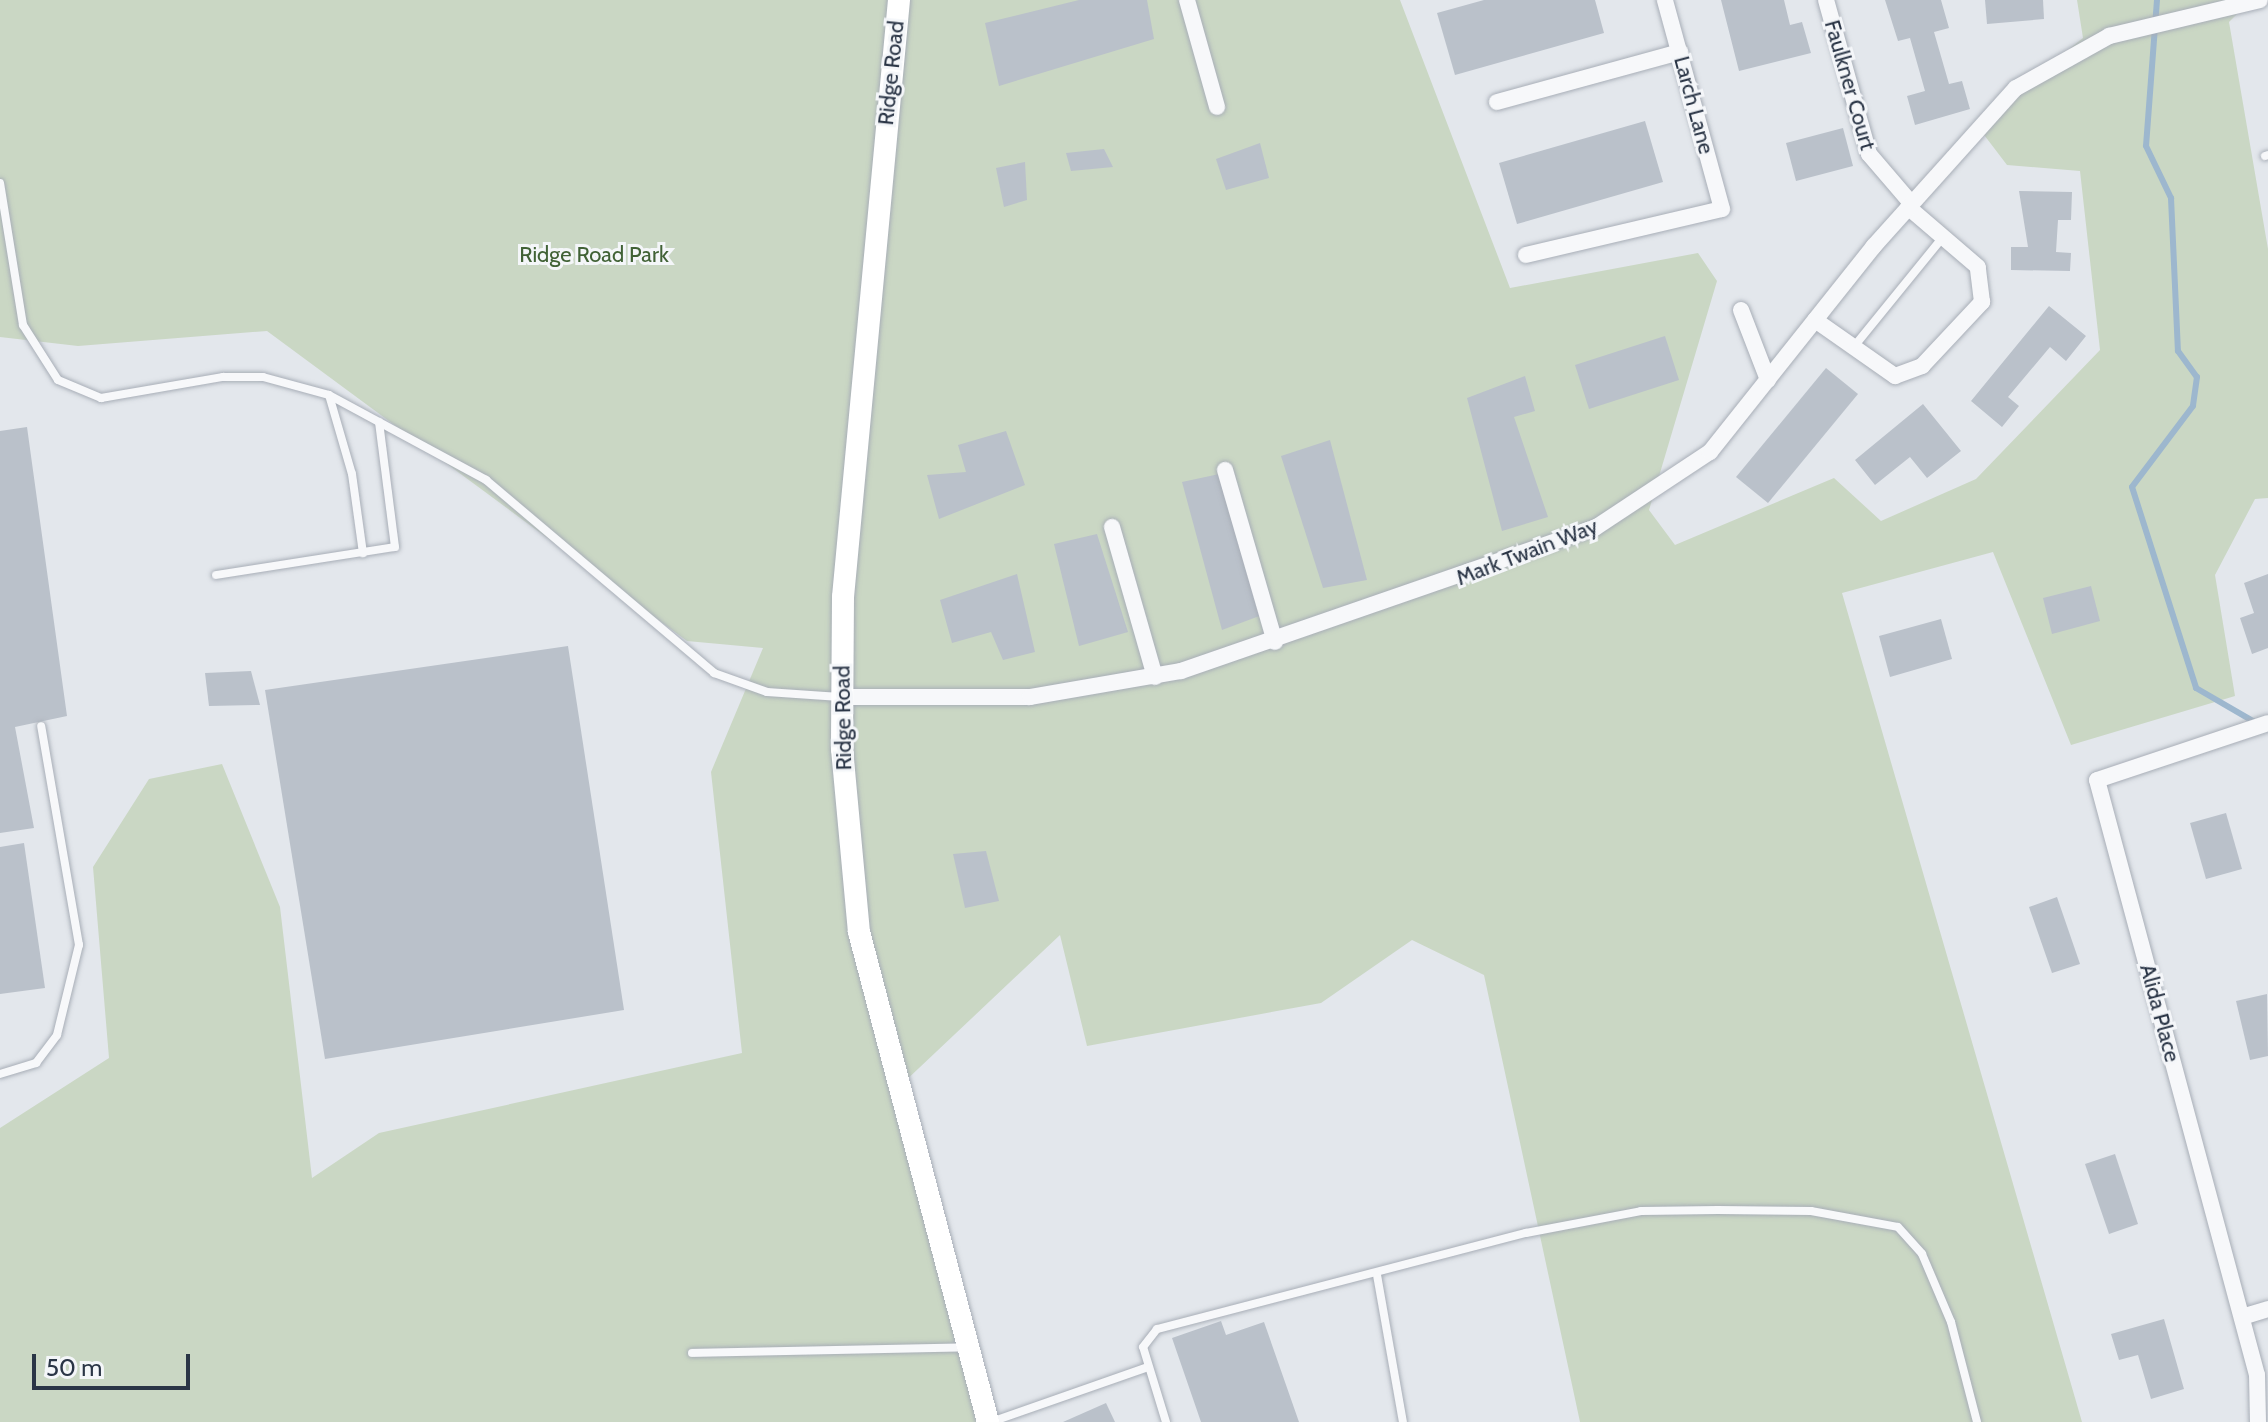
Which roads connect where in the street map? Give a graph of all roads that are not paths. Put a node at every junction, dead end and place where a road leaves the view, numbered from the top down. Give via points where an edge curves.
1 (899, 0) edge
2 (1187, 0) edge
3 (1665, 0) edge
4 (1826, 0) edge
5 (2260, 0) edge
6 (1680, 52) junction
7 (1497, 102) dead end
8 (1217, 107) dead end
9 (0, 183) edge
10 (1909, 205) junction
11 (1943, 237) junction
12 (1526, 255) dead end
13 (1741, 310) dead end
14 (1815, 320) junction
15 (1851, 349) junction
16 (1768, 380) junction
17 (329, 395) junction
18 (379, 422) junction
19 (1225, 470) dead end
20 (1112, 527) dead end
21 (363, 553) junction
22 (216, 575) dead end
23 (1275, 642) junction
24 (1155, 677) junction
25 (841, 697) junction
26 (2268, 723) edge
27 (41, 726) dead end
28 (0, 1074) edge
29 (1377, 1275) junction
30 (2268, 1309) edge
31 (2242, 1317) junction
32 (968, 1347) junction
33 (692, 1353) dead end
34 (1148, 1367) junction
35 (989, 1422) edge
36 (1166, 1422) edge
37 (1403, 1422) edge
38 (1977, 1422) edge
39 (2258, 1422) edge

1 - 25 street, Ridge Road via 849,523
2 - 8 street
3 - 6 street, Larch Lane
4 - 10 street, Faulkner Court via 1869,154
5 - 10 street, Mark Twain Way via 2109,36 2045,67 1990,112
6 - 7 street
6 - 12 street, Larch Lane via 1722,209
9 - 17 lane via 23,325 58,380 101,398 223,377 263,377
10 - 11 street, Faulkner Court
10 - 14 street, Mark Twain Way
11 - 15 lane
11 - 15 street, Faulkner Court via 1985,278 1982,302 1910,374 1879,371
13 - 16 street
14 - 15 street
14 - 16 street, Mark Twain Way
16 - 23 street, Mark Twain Way via 1710,452 1595,528
17 - 18 lane
17 - 21 lane via 352,474
18 - 21 lane via 395,547
18 - 25 lane via 486,480 714,673 767,692
19 - 23 street
20 - 24 street
21 - 22 lane
23 - 24 street, Mark Twain Way
24 - 25 street, Mark Twain Way via 1030,697
25 - 32 street, Ridge Road via 859,932
26 - 31 street, Alida Place via 2097,780
27 - 28 lane via 79,945 57,1035 36,1063
29 - 34 lane via 1157,1329 1143,1347
29 - 37 lane
29 - 38 lane via 1526,1233 1641,1211 1866,1218 1898,1227 1922,1254 1951,1322
30 - 31 street
31 - 39 street, Alida Place via 2257,1375
32 - 33 lane
32 - 35 street, Ridge Road
34 - 35 lane
34 - 36 lane

